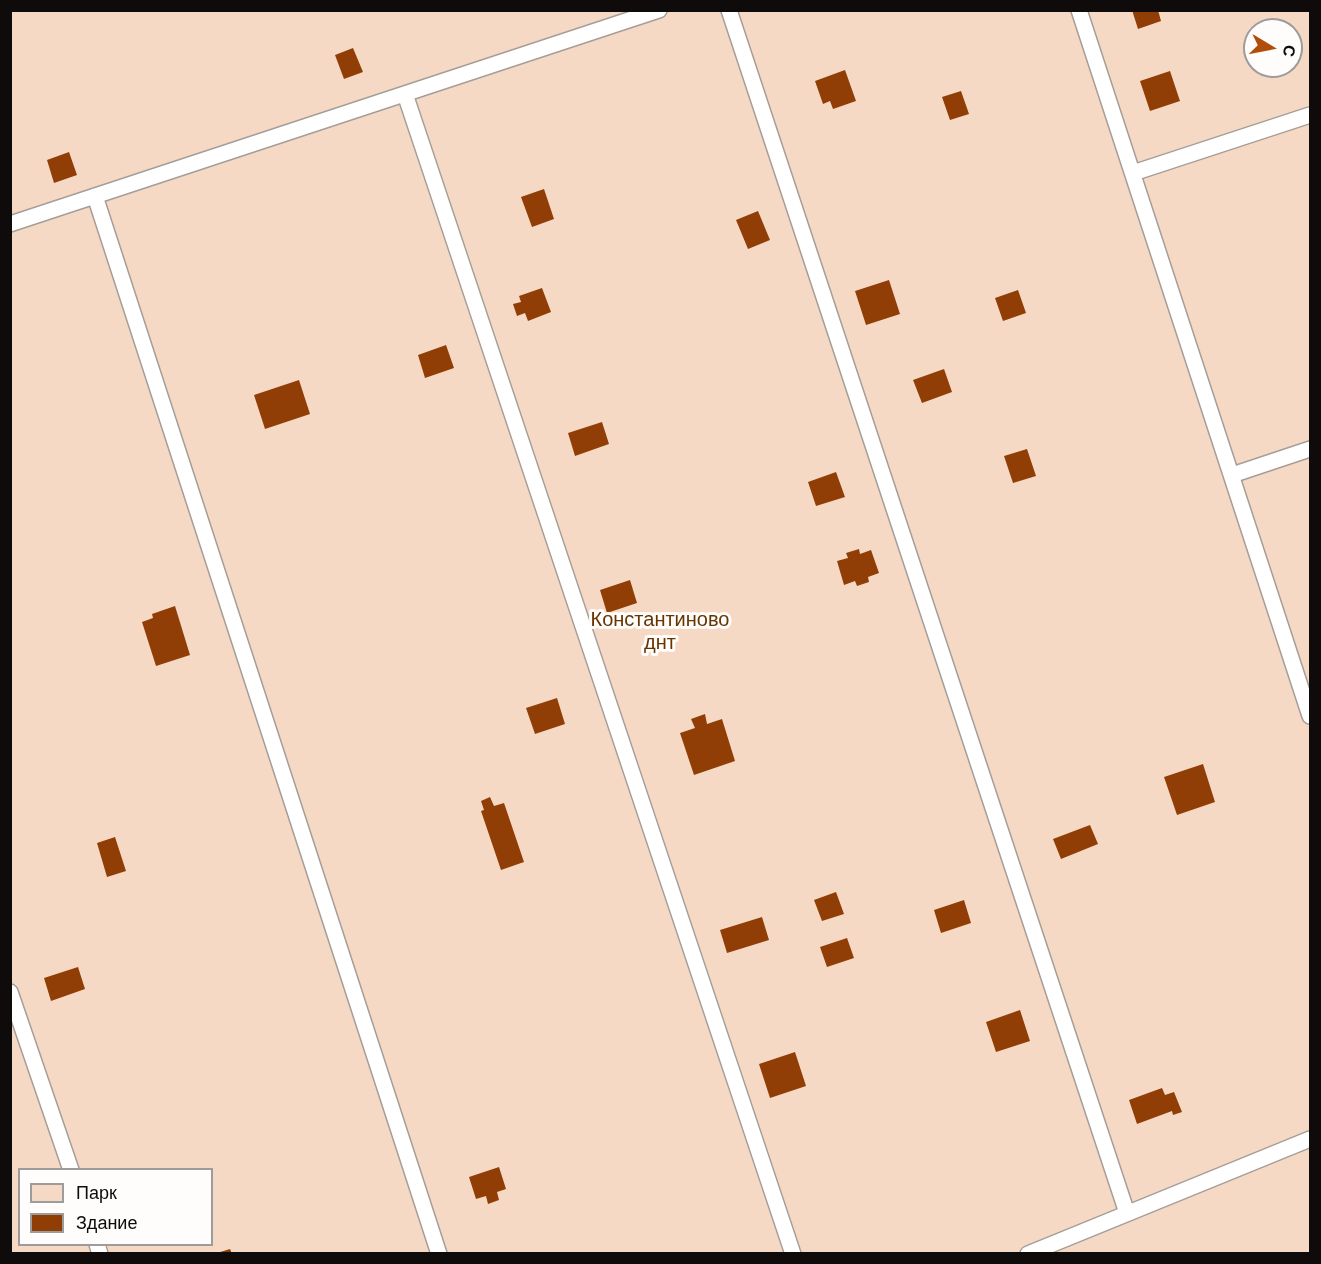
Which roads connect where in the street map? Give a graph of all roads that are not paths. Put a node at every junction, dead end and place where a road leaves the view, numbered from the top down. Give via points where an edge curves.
1 (659, 10) edge
2 (729, 10) edge
3 (1079, 10) edge
4 (405, 94) junction
5 (1311, 115) edge
6 (1133, 173) junction
7 (95, 196) junction
8 (10, 224) edge
9 (1311, 449) edge
10 (1232, 475) junction
11 (1311, 716) edge
12 (10, 992) edge
13 (1311, 1139) edge
14 (70, 1168) edge
15 (1127, 1213) junction
16 (439, 1254) edge
17 (793, 1254) edge
18 (1028, 1254) edge

1 - 4 lane
2 - 15 lane
3 - 6 lane
4 - 7 lane
4 - 17 lane
5 - 6 lane
6 - 10 lane
7 - 8 lane
7 - 16 lane
9 - 10 lane
10 - 11 lane
12 - 14 lane
13 - 15 lane
15 - 18 lane

